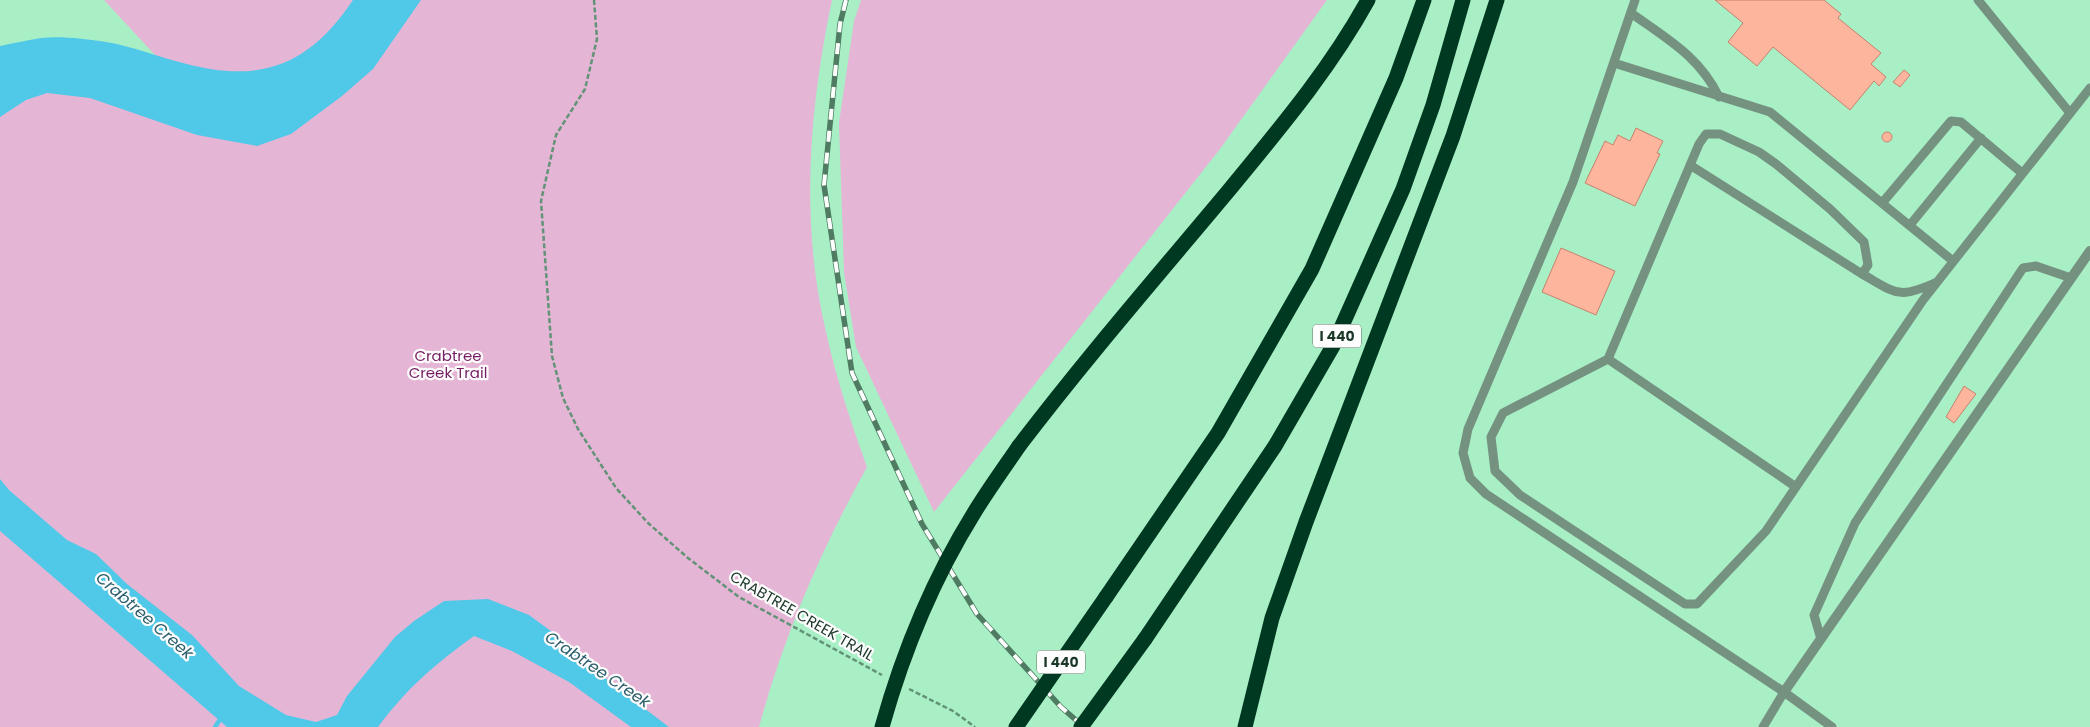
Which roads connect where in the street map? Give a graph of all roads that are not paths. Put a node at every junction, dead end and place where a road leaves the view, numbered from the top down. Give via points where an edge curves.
1 (1368, 0) edge
2 (1424, 0) edge
3 (1463, 0) edge
4 (1497, 0) edge
5 (1635, 0) edge
6 (1978, 0) edge
7 (1631, 13) junction
8 (1614, 63) junction
9 (2090, 88) edge
10 (1719, 97) junction
11 (2070, 113) junction
12 (1981, 138) junction
13 (1690, 165) junction
14 (2022, 173) junction
15 (1883, 202) junction
16 (1910, 225) junction
17 (2090, 251) edge
18 (1953, 261) junction
19 (1862, 274) junction
20 (2071, 278) junction
21 (1937, 282) junction
22 (1608, 359) junction
23 (1796, 487) junction
24 (1821, 639) junction
25 (1784, 692) junction
26 (1245, 726) edge
27 (882, 727) edge
28 (1016, 727) edge
29 (1081, 727) edge
30 (1763, 727) edge
31 (1832, 727) edge

1 - 27 highway, bridge via 1350,32 1299,105 1129,308 1019,446 974,513 929,595 896,675
2 - 28 highway, I 440, bridge via 1396,78 1312,269 1218,433
3 - 29 highway, I 440, bridge via 1433,105 1403,190 1333,346 1275,446 1145,639
4 - 26 highway via 1453,136 1275,609
5 - 7 lane
6 - 11 lane
7 - 8 lane
7 - 10 lane via 1696,60 1710,77
8 - 10 lane
8 - 25 lane via 1572,182 1468,429 1463,453 1467,470 1470,478 1486,494 1519,518
9 - 11 lane
10 - 15 lane via 1770,112
11 - 14 lane
12 - 14 lane
12 - 15 lane via 1961,122 1951,121
12 - 16 lane
13 - 19 lane
13 - 19 lane via 1706,134 1720,134 1759,152 1830,209 1864,242 1868,265
13 - 22 lane
14 - 18 lane
15 - 16 lane
16 - 18 lane
17 - 20 street
18 - 21 lane
19 - 21 lane via 1897,293 1918,291
20 - 24 street
20 - 24 lane via 2036,266 2023,268 1855,523 1814,615
21 - 23 lane
22 - 23 lane
22 - 23 lane via 1503,413 1491,436 1495,471 1520,495 1686,604 1697,604 1766,531
24 - 25 street
25 - 30 lane
25 - 31 lane

